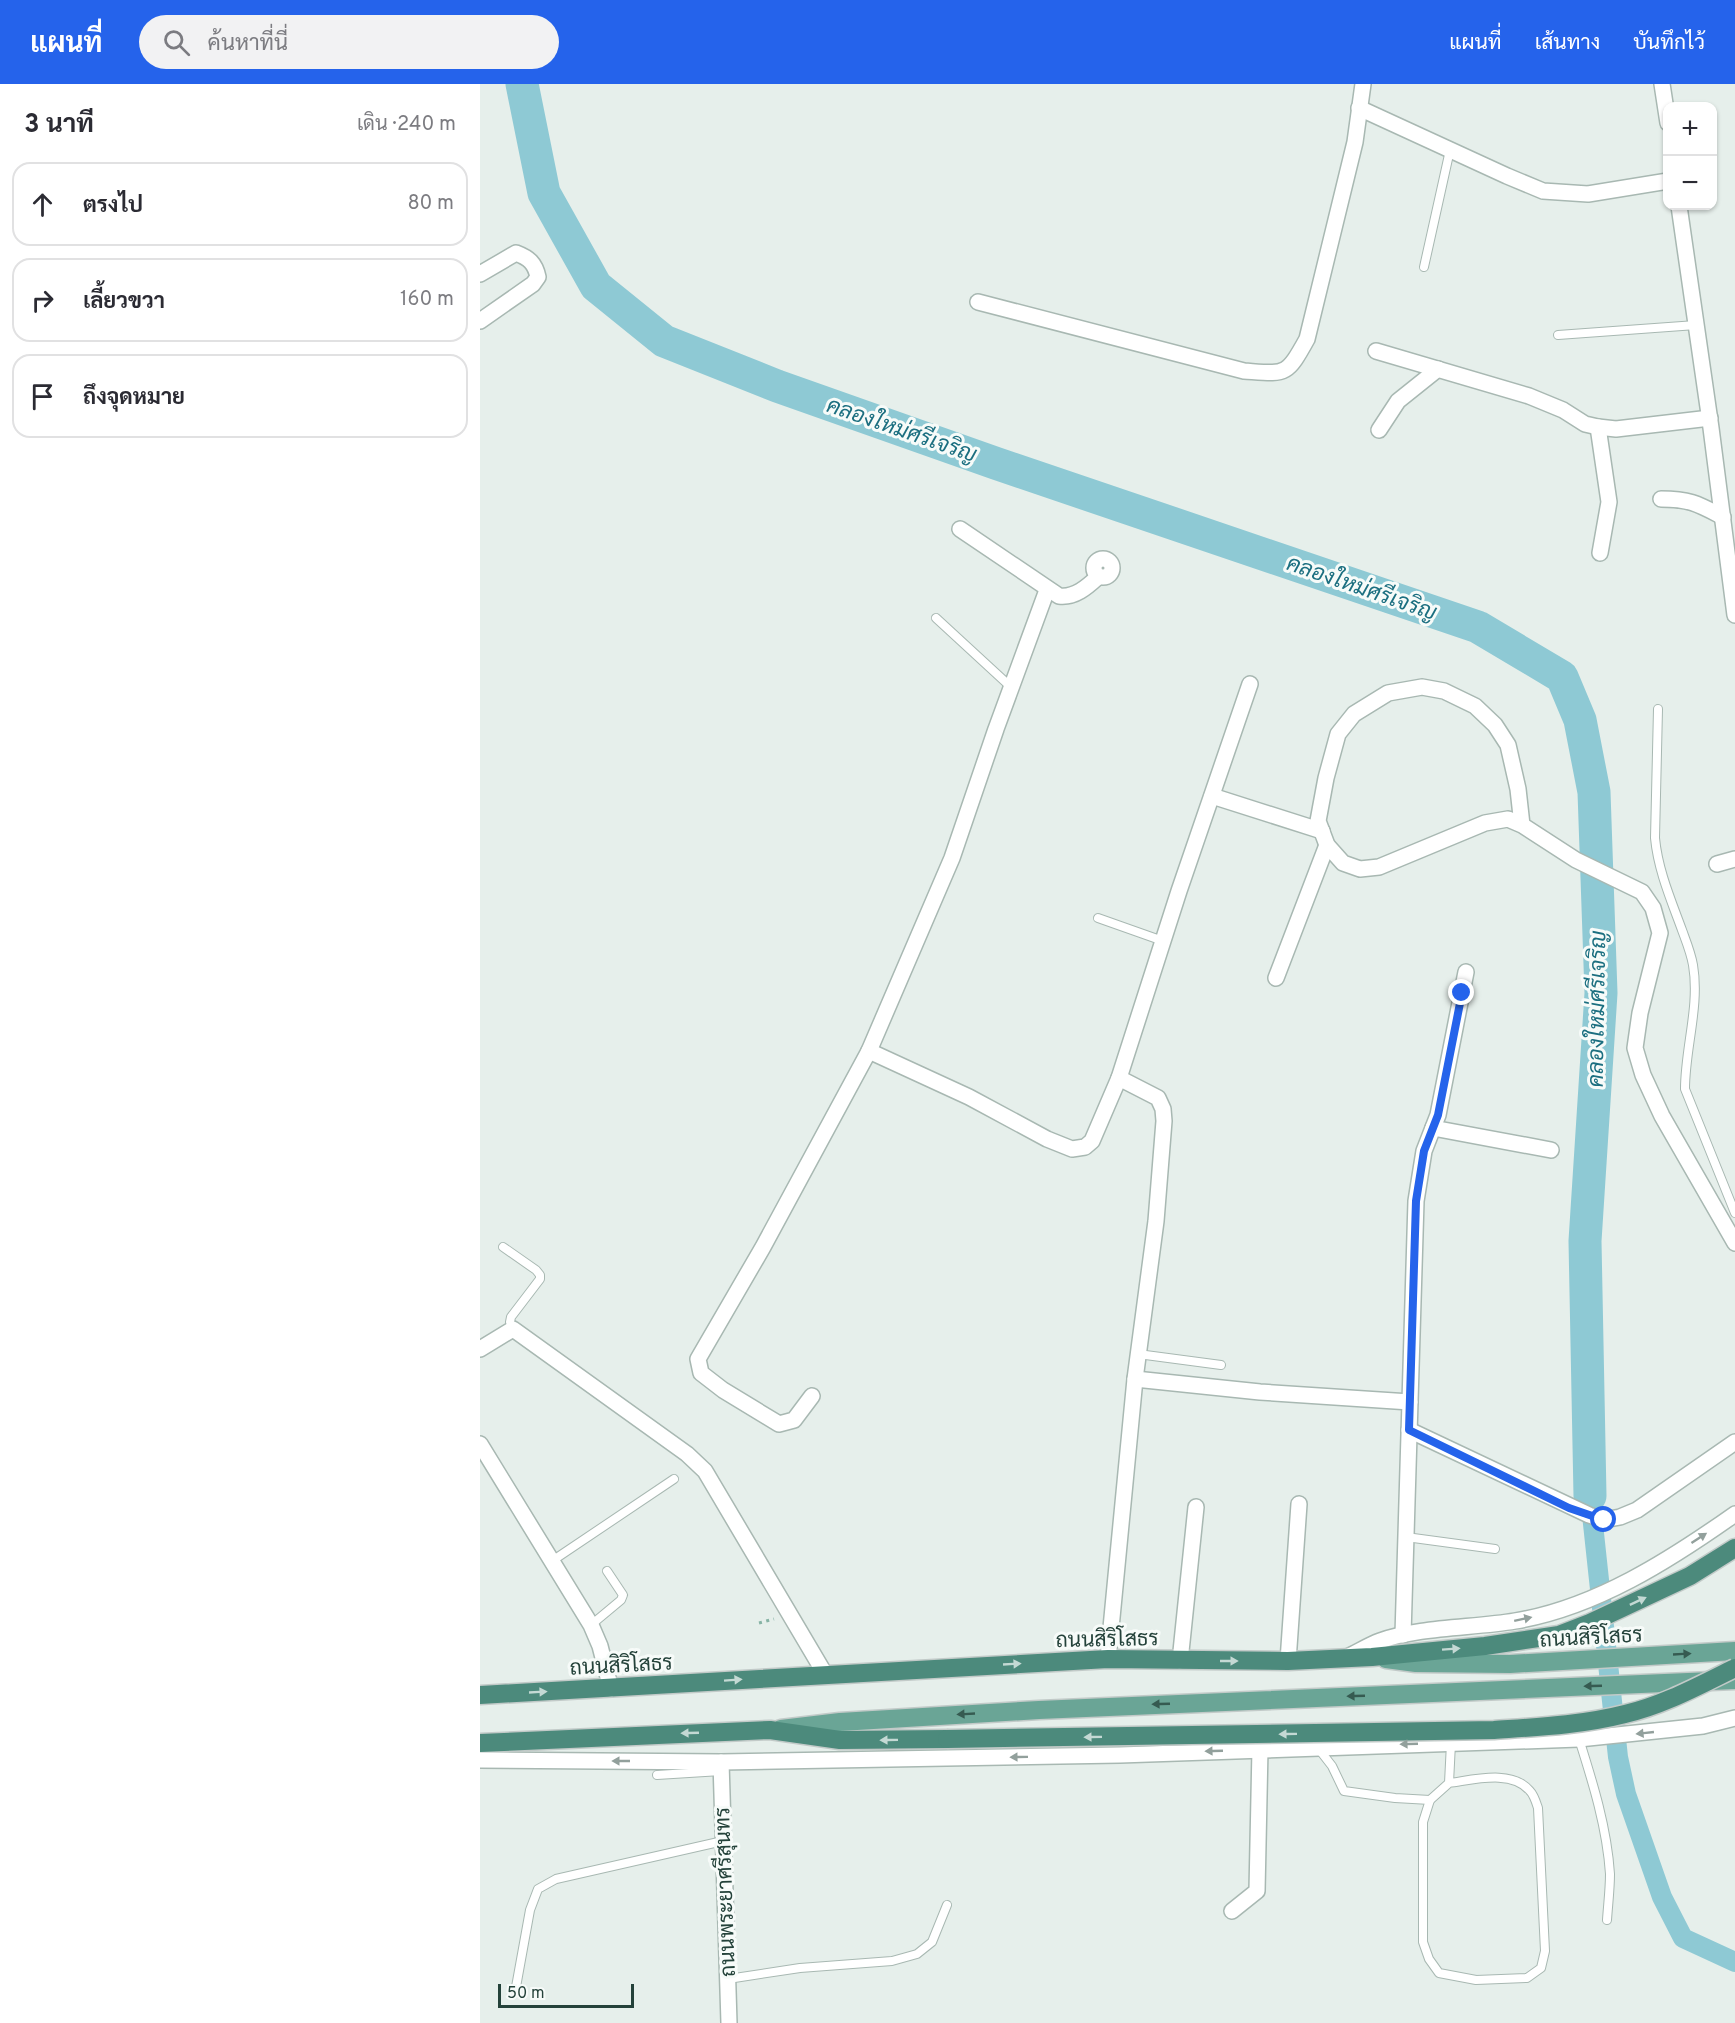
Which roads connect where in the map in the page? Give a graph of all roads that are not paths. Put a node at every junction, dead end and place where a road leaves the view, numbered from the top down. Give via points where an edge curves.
1 (1363, 84) edge
2 (1662, 84) edge
3 (1665, 102) edge
4 (1359, 108) junction
5 (1450, 150) junction
6 (1663, 182) edge
7 (1680, 210) edge
8 (1424, 267) dead end
9 (480, 274) edge
10 (978, 302) dead end
11 (480, 321) edge
12 (1696, 325) junction
13 (1558, 335) dead end
14 (1376, 351) dead end
15 (1438, 369) junction
16 (1710, 418) junction
17 (1598, 427) junction
18 (1379, 430) dead end
19 (1662, 499) dead end
20 (1722, 517) junction
21 (960, 529) dead end
22 (1600, 553) dead end
23 (1732, 566) edge
24 (1098, 577) dead end
25 (1047, 590) junction
26 (1735, 615) edge
27 (936, 618) dead end
28 (1250, 684) dead end
29 (1011, 688) junction
30 (1658, 709) dead end
31 (1212, 796) junction
32 (1522, 825) junction
33 (1324, 838) junction
34 (1735, 859) edge
35 (1717, 864) dead end
36 (1098, 918) dead end
37 (1163, 941) junction
38 (1466, 972) dead end
39 (1276, 978) dead end
40 (869, 1051) junction
41 (1119, 1078) junction
42 (1433, 1128) junction
43 (1551, 1150) dead end
44 (1735, 1213) edge
45 (1735, 1243) edge
46 (502, 1247) dead end
47 (513, 1329) junction
48 (480, 1349) edge
49 (1138, 1354) junction
50 (1221, 1365) dead end
51 (1135, 1379) junction
52 (812, 1396) dead end
53 (1410, 1402) junction
54 (1409, 1430) junction
55 (1735, 1442) edge
56 (480, 1444) edge
57 (674, 1479) dead end
58 (1299, 1504) dead end
59 (1196, 1507) dead end
60 (1735, 1514) edge
61 (1406, 1537) junction
62 (1735, 1548) edge
63 (1495, 1549) dead end
64 (552, 1561) junction
65 (607, 1571) dead end
66 (591, 1625) junction
67 (1403, 1635) junction
68 (1735, 1651) edge
69 (1372, 1657) junction
70 (1344, 1658) junction
71 (1108, 1659) junction
72 (1288, 1660) junction
73 (1180, 1661) junction
74 (1735, 1668) edge
75 (825, 1674) junction
76 (1735, 1680) edge
77 (611, 1689) junction
78 (480, 1695) edge
79 (1735, 1718) edge
80 (770, 1730) junction
81 (1579, 1739) junction
82 (480, 1743) edge
83 (1451, 1743) junction
84 (1317, 1747) junction
85 (1260, 1749) junction
86 (480, 1760) edge
87 (721, 1766) junction
88 (657, 1774) dead end
89 (1449, 1783) junction
90 (1430, 1800) junction
91 (723, 1841) junction
92 (947, 1905) dead end
93 (1232, 1911) dead end
94 (1607, 1920) dead end
95 (728, 1979) junction
96 (516, 1987) dead end
97 (729, 2023) edge

1 - 4 street
2 - 3 street
4 - 5 street
4 - 10 street via 1355,142 1307,339 1294,364 1280,373 1244,371
5 - 6 street via 1543,191 1588,194
5 - 8 lane
7 - 12 street
9 - 11 street via 516,253 536,266 538,277
12 - 13 lane
12 - 16 street
14 - 15 street
15 - 17 street via 1528,396
15 - 18 street via 1398,401
16 - 17 street via 1616,429
16 - 20 street
17 - 22 street via 1609,502
19 - 20 street via 1698,503
20 - 23 street
21 - 25 street
23 - 26 street
24 - 25 street via 1067,597
25 - 29 street
27 - 29 lane
28 - 31 street
29 - 40 street via 952,858
30 - 44 lane via 1657,858 1694,976 1685,1089
31 - 33 street
31 - 37 street
32 - 33 street via 1508,819 1492,821 1379,867 1360,869 1343,863
32 - 33 street via 1509,745 1495,725 1475,706 1422,687 1388,693 1354,714 1338,734 1318,821
32 - 45 street via 1576,860 1642,892 1653,908 1660,933 1635,1048 1643,1075 1681,1151
33 - 39 street
34 - 35 street
36 - 37 lane
37 - 41 street
38 - 42 street
40 - 41 street via 1072,1149 1092,1141
40 - 52 street via 699,1359 701,1373 779,1424 794,1420
41 - 49 street via 1158,1098 1164,1121 1156,1221
42 - 43 street
42 - 53 street via 1424,1151 1416,1201
46 - 47 lane via 540,1275 511,1317
47 - 48 street
47 - 75 street via 705,1471
49 - 50 lane
49 - 51 street
51 - 53 street
51 - 71 street
53 - 54 street
54 - 55 street via 1569,1508 1604,1520 1637,1510
54 - 61 street
56 - 64 street
57 - 64 lane
58 - 72 street
59 - 73 street
67 -> 60 street via 1553,1613 1623,1583
61 - 63 lane
61 - 67 street
69 -> 62 highway via 1559,1635 1690,1576
64 - 66 street
65 - 66 lane via 623,1595
66 - 77 street
67 - 70 street
69 -> 68 main road, ถนนสิริโสธร via 1416,1663 1510,1664
69 - 70 highway, ถนนสิริโสธร
70 - 72 highway, ถนนสิริโสธร
71 - 73 highway, ถนนสิริโสธร
75 -> 71 highway, ถนนสิริโสธร
73 -> 72 highway, ถนนสิริโสธร
74 -> 80 highway, bridge via 1676,1697 1626,1714 1564,1725 1494,1730 840,1740
77 -> 75 highway, ถนนสิริโสธร
76 -> 80 main road via 1039,1710
78 -> 77 highway, ถนนสิริโสธร
79 -> 81 street via 1703,1726
80 -> 82 highway
81 - 83 street
81 - 94 lane via 1603,1828 1610,1875
83 -> 84 street
83 - 89 lane
84 - 85 street
84 - 90 lane via 1344,1791
85 -> 87 street
85 - 93 street via 1257,1891
87 -> 86 street
87 - 88 lane
87 - 91 street, ถนนพระยาศรีสุนทร
89 - 90 lane
89 - 90 lane via 1498,1778 1521,1783 1531,1792 1538,1808 1545,1951 1541,1968 1527,1978 1476,1980 1439,1973 1428,1959 1423,1942 1423,1822
91 - 95 street, ถนนพระยาศรีสุนทร
91 - 96 lane via 556,1879 538,1889 530,1910
92 - 95 lane via 933,1942 917,1954 892,1961 800,1968
95 - 97 street, ถนนพระยาศรีสุนทร

